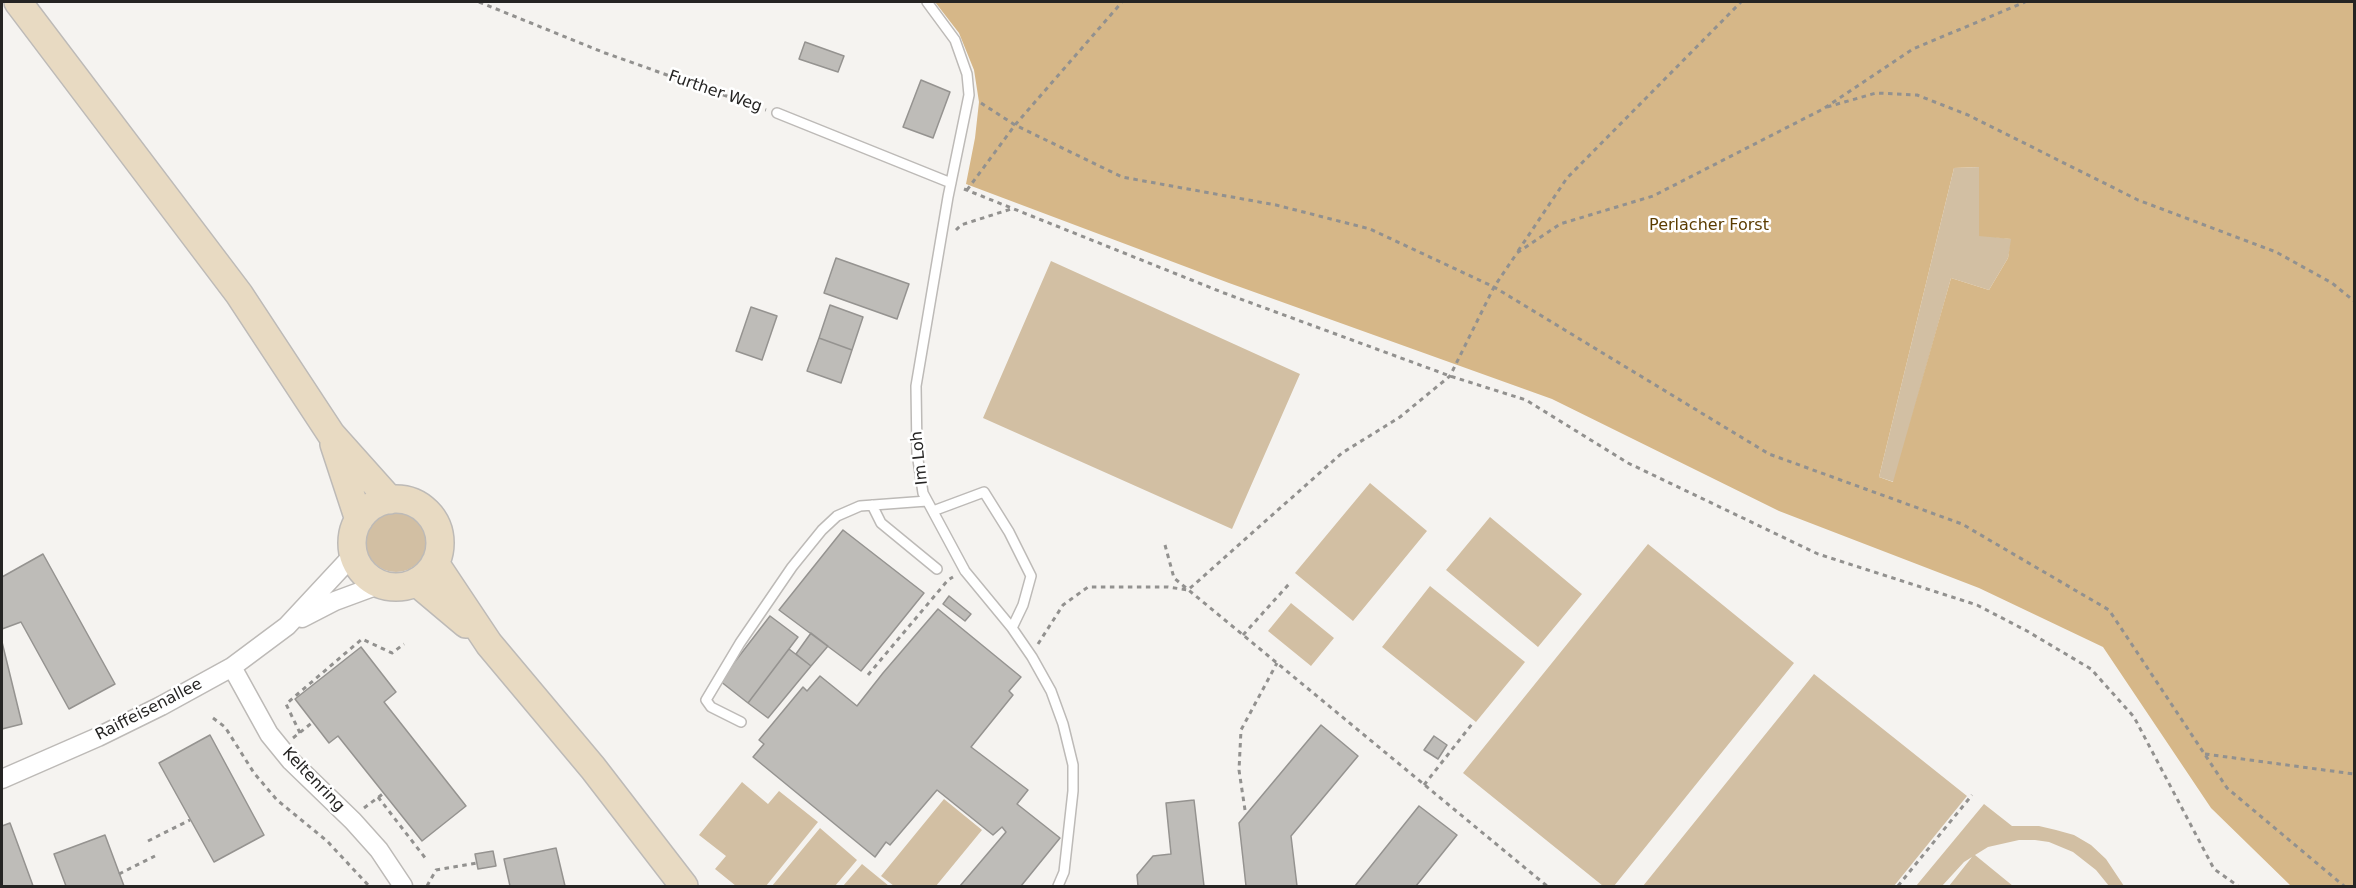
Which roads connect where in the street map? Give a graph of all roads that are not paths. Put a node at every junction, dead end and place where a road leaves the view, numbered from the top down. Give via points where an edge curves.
1 (18, 2) edge
2 (927, 2) edge
3 (777, 113) road end
4 (951, 183) junction
5 (331, 434) junction
6 (390, 500) junction
7 (927, 501) junction
8 (872, 505) junction
9 (933, 511) junction
10 (359, 519) junction
11 (354, 554) junction
12 (435, 563) junction
13 (937, 569) dead end
14 (416, 582) junction
15 (381, 584) junction
16 (287, 626) junction
17 (1012, 628) junction
18 (489, 644) junction
19 (232, 667) junction
20 (741, 722) dead end
21 (2, 779) edge
22 (403, 886) edge
23 (684, 886) edge
24 (1058, 886) edge

1 - 5 main road via 239,294
2 - 4 lane, Im Loh via 955,40 967,74 969,95
3 - 4 lane, Further Weg
4 - 7 lane, Im Loh via 916,386 917,453
5 - 6 main road
5 - 10 main road
6 - 10 main road via 373,506
6 - 12 main road via 414,503 432,518 440,540
7 - 8 lane
7 - 9 lane, Im Loh
8 - 13 lane via 881,523
8 - 20 lane via 837,516 822,530 792,567 717,680 706,700 711,707
9 - 17 lane, Im Loh via 965,572
9 - 17 lane via 984,492 1032,576
10 - 11 main road via 354,530
11 - 15 main road via 363,572
11 - 16 street, Raiffeisenallee
12 - 14 main road
12 - 18 main road
14 - 15 main road via 399,587
14 - 18 main road
15 - 16 street, Raiffeisenallee via 334,600
16 - 19 street, Raiffeisenallee
17 - 24 lane, Im Loh via 1051,691 1064,724 1073,765 1070,831
18 - 23 main road via 593,768
19 - 21 street, Raiffeisenallee via 140,717
19 - 22 street, Keltenring via 269,734 379,850

